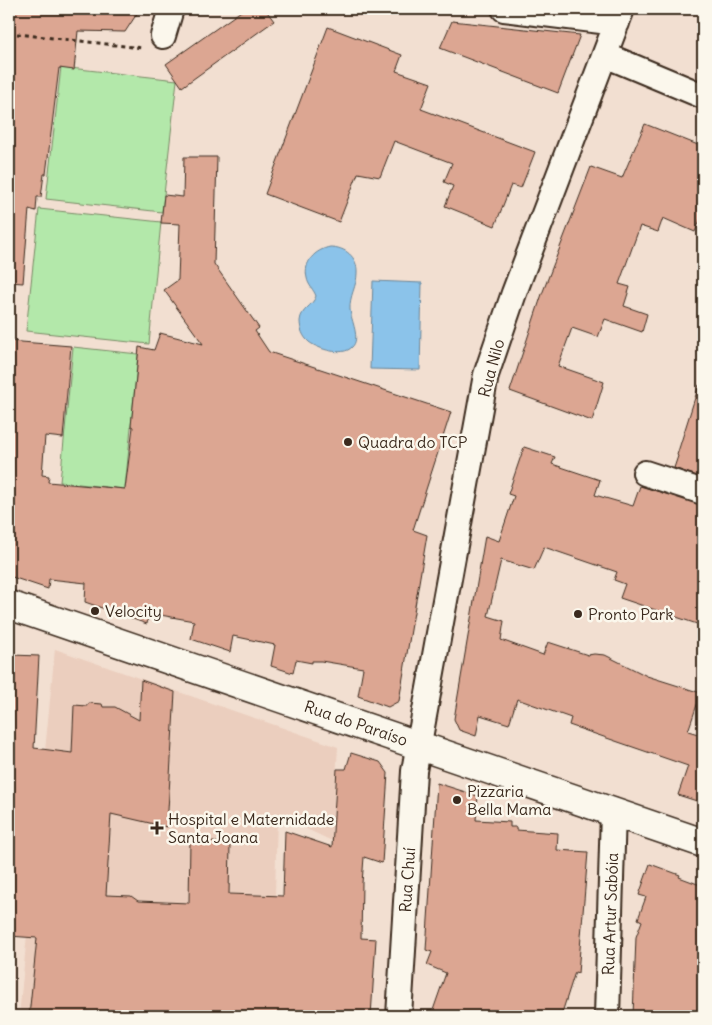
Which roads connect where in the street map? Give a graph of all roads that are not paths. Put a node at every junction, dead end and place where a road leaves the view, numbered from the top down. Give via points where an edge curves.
1 (171, 9) edge
2 (504, 9) edge
3 (620, 16) edge
4 (162, 36) dead end
5 (605, 55) junction
6 (703, 96) edge
7 (645, 473) dead end
8 (703, 492) edge
9 (9, 605) edge
10 (419, 744) junction
11 (613, 812) junction
12 (703, 843) edge
13 (399, 1016) edge
14 (607, 1016) edge

1 - 4 street
2 - 3 street
3 - 5 street, Rua Nilo
5 - 6 street
5 - 10 street, Rua Nilo via 486,375
7 - 8 street
9 - 10 street, Rua do Paraíso
10 - 11 street, Rua do Paraíso
10 - 13 street, Rua Chuí via 414,771
11 - 12 street, Rua do Paraíso
11 - 14 street, Rua Artur Sabóia

